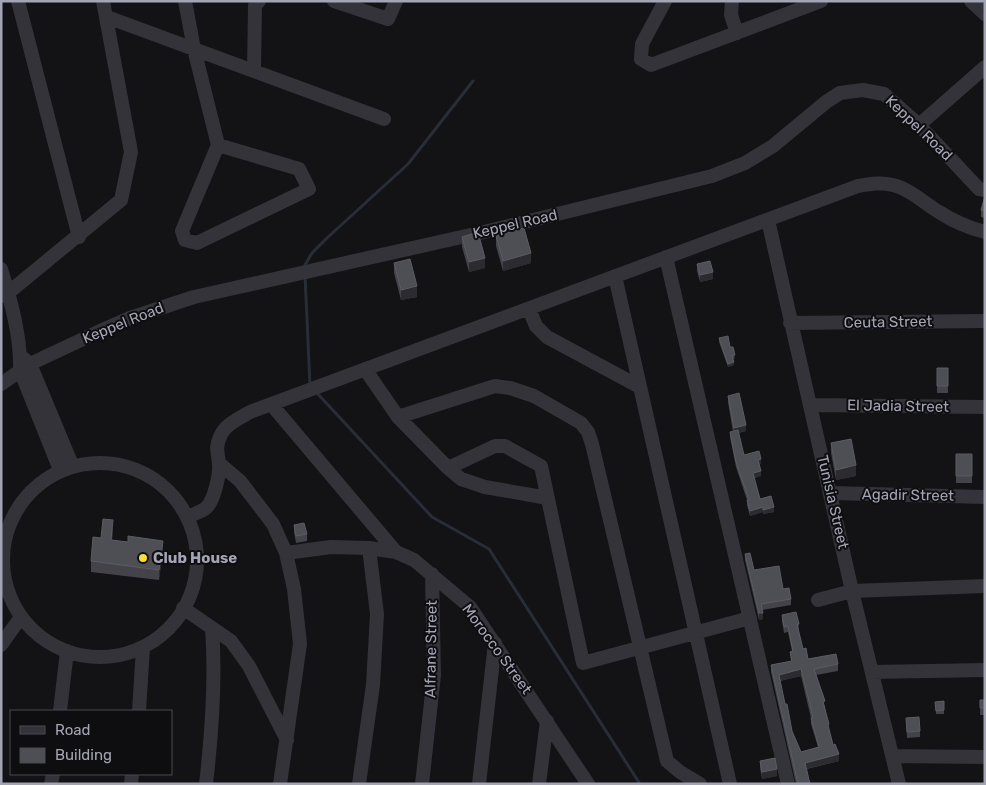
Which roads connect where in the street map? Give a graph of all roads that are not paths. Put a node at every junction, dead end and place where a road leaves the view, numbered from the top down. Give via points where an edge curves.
1 (18, 1) edge
2 (104, 1) edge
3 (185, 1) edge
4 (259, 1) edge
5 (334, 1) edge
6 (396, 1) edge
7 (665, 1) edge
8 (732, 1) edge
9 (821, 1) edge
10 (971, 1) edge
11 (985, 14) edge
12 (107, 18) junction
13 (737, 33) junction
14 (194, 49) junction
15 (985, 67) edge
16 (254, 70) junction
17 (384, 119) dead end
18 (919, 125) junction
19 (218, 145) junction
20 (985, 190) edge
21 (768, 220) junction
22 (985, 232) edge
23 (78, 237) junction
24 (666, 257) junction
25 (1, 269) edge
26 (615, 276) junction
27 (5, 294) edge
28 (529, 309) junction
29 (985, 321) edge
30 (790, 323) junction
31 (24, 363) junction
32 (364, 369) junction
33 (1, 384) edge
34 (640, 387) junction
35 (271, 404) junction
36 (811, 405) junction
37 (985, 407) edge
38 (398, 417) junction
39 (219, 463) junction
40 (66, 468) junction
41 (448, 468) junction
42 (831, 493) junction
43 (985, 497) edge
44 (548, 498) junction
45 (188, 517) junction
46 (369, 548) junction
47 (396, 552) junction
48 (286, 553) junction
49 (432, 574) junction
50 (985, 586) edge
51 (852, 591) junction
52 (818, 600) dead end
53 (183, 608) junction
54 (21, 617) junction
55 (750, 618) junction
56 (212, 628) junction
57 (695, 632) junction
58 (495, 643) junction
59 (1, 645) edge
60 (641, 647) junction
61 (143, 648) junction
62 (67, 652) junction
63 (985, 670) edge
64 (872, 672) junction
65 (60, 710) edge
66 (139, 710) edge
67 (547, 721) junction
68 (287, 740) junction
69 (892, 756) junction
70 (985, 757) edge
71 (206, 784) edge
72 (280, 784) edge
73 (359, 784) edge
74 (422, 784) edge
75 (480, 784) edge
76 (539, 784) edge
77 (588, 784) edge
78 (700, 784) edge
79 (730, 784) edge
80 (788, 784) edge
81 (899, 784) edge

1 - 23 street
2 - 12 street
3 - 14 street
4 - 16 street via 255,5
5 - 6 street via 388,20
7 - 13 street via 642,44 641,59 651,65
8 - 13 street via 731,15
9 - 13 street
10 - 11 street
12 - 14 street
12 - 23 street via 132,152 121,200
14 - 16 street
14 - 19 street
15 - 18 street
16 - 17 street
18 - 20 street, Keppel Road via 979,189
18 - 31 street, Keppel Road via 884,94 862,90 840,93 773,146 745,163 712,176 484,232 194,297 130,318
19 - 19 street via 182,231 185,240 197,243 309,189 299,169
21 - 22 street via 858,186 892,184 940,213
21 - 24 street
21 - 30 street, Tunisia Street
23 - 27 street
24 - 26 street
24 - 55 street
25 - 27 street
26 - 28 street
26 - 34 street
27 - 31 street
28 - 32 street
28 - 34 street via 536,326 547,337
29 - 30 street, Ceuta Street
30 - 36 street, Tunisia Street
31 - 33 street, Keppel Road
31 - 40 street
32 - 35 street
32 - 38 street
34 - 57 street
35 - 39 street via 250,412 220,435 216,452
35 - 47 street
36 - 37 street, El Jadia Street
36 - 42 street, Tunisia Street
38 - 41 street
38 - 60 street via 495,386 534,396 580,423 592,444
39 - 45 street via 214,494 206,508
39 - 48 street via 240,481 273,524
40 - 45 street via 99,461 123,463 157,479 176,498
40 - 54 street via 45,479 21,504 6,540 4,564 7,587
41 - 44 street via 461,478 485,487
41 - 44 street via 495,446 506,446 541,466
42 - 43 street, Agadir Street
42 - 51 street, Tunisia Street
44 - 60 street via 583,664
45 - 53 street via 196,550 194,583
46 - 47 street, Morocco Street
46 - 48 street, Morocco Street via 331,547
46 - 73 street via 377,614 373,685
47 - 49 street, Morocco Street via 414,560
48 - 68 street via 300,644
49 - 58 street, Morocco Street via 470,607
49 - 74 street, Alfrane Street via 434,675
50 - 51 street
51 - 52 street
51 - 64 street, Tunisia Street
53 - 56 street
53 - 61 street via 168,629
54 - 59 street
54 - 62 street via 37,636
55 - 57 street
55 - 80 street
56 - 68 street via 231,641 249,666
56 - 71 street via 215,664
57 - 60 street
57 - 79 street
58 - 67 street, Morocco Street
58 - 75 street
60 - 78 street via 668,761
61 - 62 street via 112,658 75,656
61 - 66 street
62 - 65 street
63 - 64 street
64 - 69 street, Tunisia Street
67 - 76 street
67 - 77 street, Morocco Street
68 - 72 street
69 - 70 street
69 - 81 street, Tunisia Street

